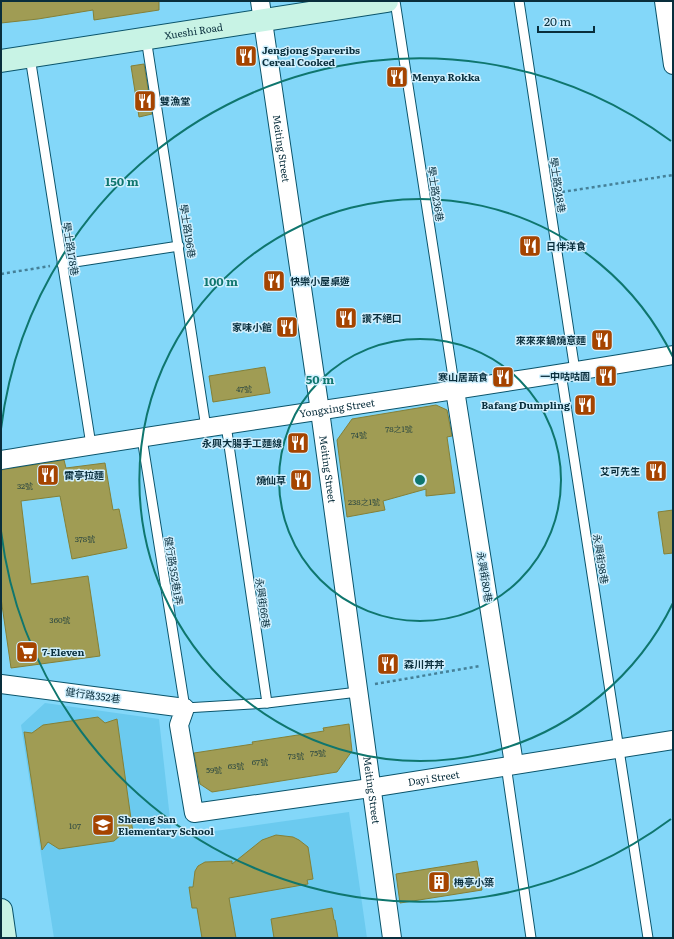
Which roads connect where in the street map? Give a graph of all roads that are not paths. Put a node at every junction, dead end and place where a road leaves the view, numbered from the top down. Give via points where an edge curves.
1 (387, 1) edge
2 (395, 1) edge
3 (519, 1) edge
4 (664, 1) edge
5 (262, 11) edge
6 (146, 38) junction
7 (30, 57) junction
8 (1, 61) edge
9 (673, 64) edge
10 (179, 246) junction
11 (62, 264) junction
12 (673, 355) edge
13 (568, 372) junction
14 (455, 390) junction
15 (320, 411) junction
16 (226, 425) junction
17 (206, 428) junction
18 (142, 438) junction
19 (91, 445) junction
20 (1, 460) edge
21 (1, 684) edge
22 (358, 692) junction
23 (267, 703) junction
24 (185, 708) junction
25 (673, 740) edge
26 (619, 748) junction
27 (510, 765) junction
28 (370, 788) junction
29 (1, 915) edge
30 (5, 938) edge
31 (392, 938) edge
32 (531, 938) edge
33 (648, 938) edge

1 - 5 street, Xueshi Road
2 - 14 lane, 學士路236巷
3 - 13 lane, 學士路248巷 via 548,194
4 - 9 street
5 - 6 street, Xueshi Road
5 - 15 street, Meiting Street
6 - 7 street, Xueshi Road
6 - 10 lane, 學士路196巷
7 - 8 street, Xueshi Road
7 - 11 lane, 學士路178巷
10 - 11 lane
10 - 17 lane, 學士路196巷
11 - 19 lane, 學士路178巷
12 - 13 street, Yongxing Street
13 - 14 street, Yongxing Street
13 - 26 lane, 永興街98巷
14 - 15 street, Yongxing Street
14 - 27 street, 永興街80巷 via 498,663
15 - 16 street, Yongxing Street
15 - 22 street, Meiting Street
16 - 17 street, Yongxing Street
16 - 23 lane, 永興街66巷
17 - 18 street, Yongxing Street
18 - 19 street, Yongxing Street
18 - 24 lane, 健行路352巷1弄
19 - 20 street, Yongxing Street
21 - 24 street, 健行路352巷
22 - 23 lane
22 - 28 street, Meiting Street
23 - 24 lane
24 - 28 street, Dayi Street via 179,725 194,813
25 - 26 street, Dayi Street
26 - 27 street, Dayi Street
26 - 33 lane, 永興街98巷
27 - 28 street, Dayi Street
27 - 32 lane
28 - 31 street, Meiting Street
29 - 30 street

